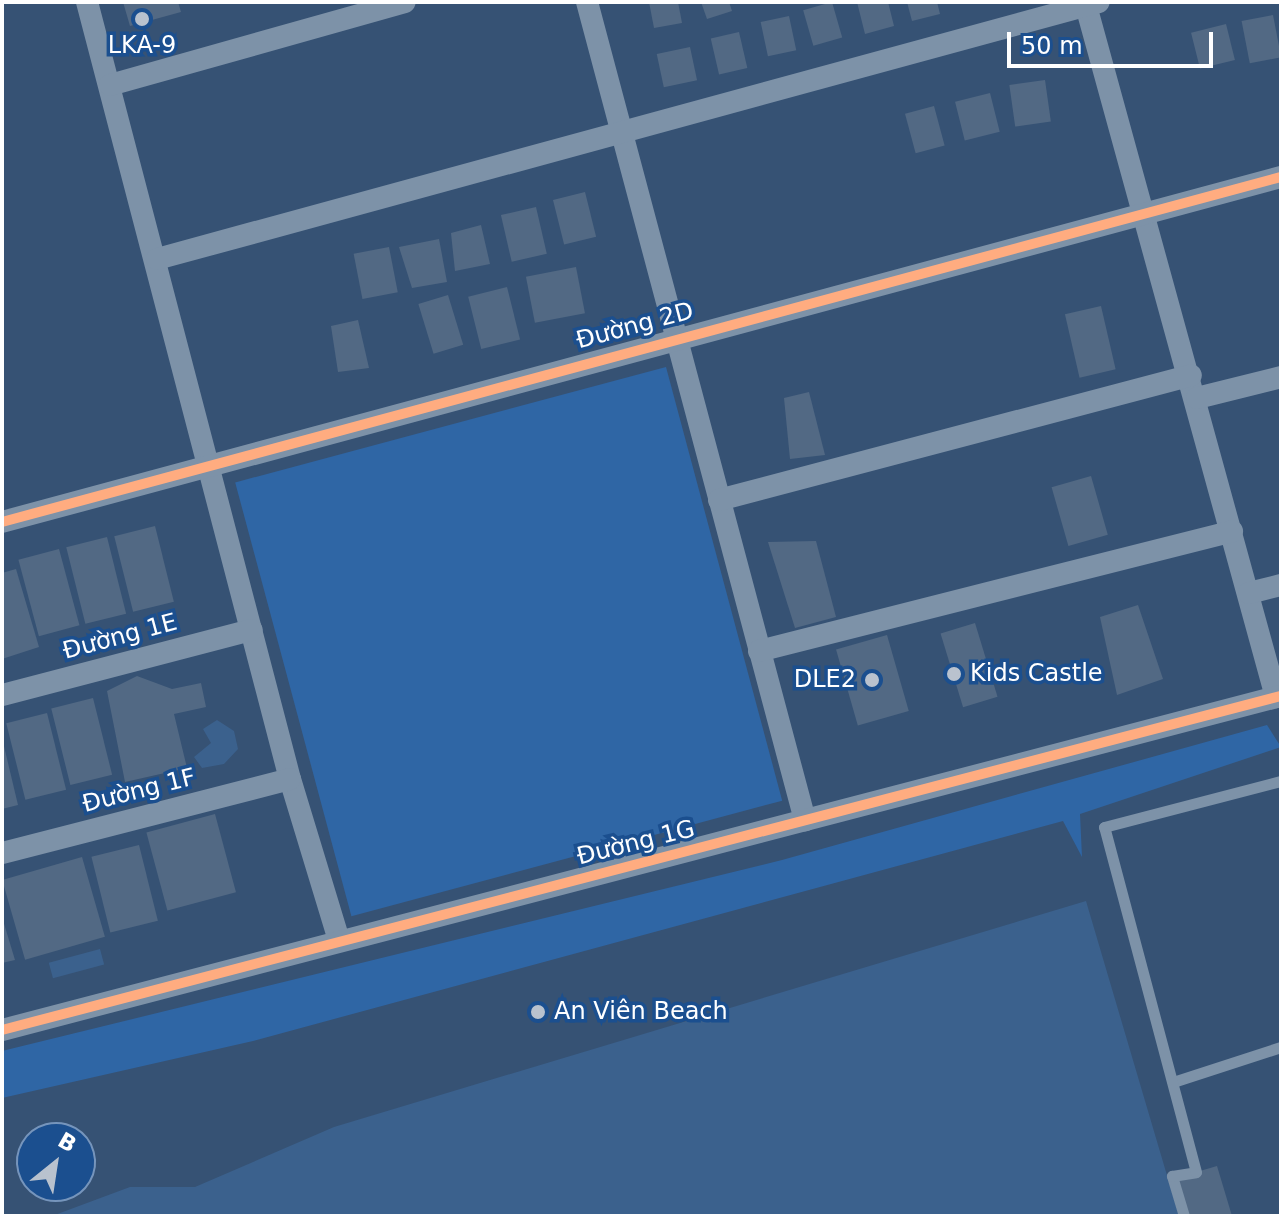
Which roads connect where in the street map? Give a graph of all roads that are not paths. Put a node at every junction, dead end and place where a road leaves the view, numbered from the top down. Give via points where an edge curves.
1 (87, 2) edge
2 (405, 2) edge
3 (587, 2) edge
4 (1090, 3) edge
5 (110, 85) junction
6 (623, 128) junction
7 (1281, 177) edge
8 (1144, 215) junction
9 (157, 259) junction
10 (675, 335) junction
11 (1191, 375) junction
12 (1281, 377) edge
13 (1197, 398) junction
14 (206, 468) junction
15 (719, 500) junction
16 (2, 522) edge
17 (1232, 531) junction
18 (1281, 585) edge
19 (1249, 593) junction
20 (252, 630) junction
21 (759, 651) junction
22 (2, 695) edge
23 (1278, 696) edge
24 (290, 779) junction
25 (1281, 781) edge
26 (805, 820) junction
27 (2, 853) edge
28 (339, 940) junction
29 (2, 1030) edge
30 (1281, 1047) edge
31 (1173, 1082) junction
32 (1184, 1216) edge

1 - 5 street
2 - 5 street
3 - 6 street
4 - 6 street
4 - 8 street
5 - 9 street
6 - 9 street
6 - 10 street
7 - 8 street, Đường 2D
8 - 10 street, Đường 2D
8 - 11 street
9 - 14 street
10 - 14 street, Đường 2D
10 - 15 street
11 - 13 street
11 - 15 street
12 - 13 street
13 - 17 street
14 - 16 street, Đường 2D
14 - 20 street
15 - 21 street
17 - 19 street
17 - 21 street
18 - 19 street
19 - 23 street
20 - 22 street, Đường 1E
20 - 24 street
21 - 26 street
23 - 26 street, Đường 1G
24 - 27 street, Đường 1F
24 - 28 street
25 - 31 lane via 1099,829
26 - 28 street, Đường 1G
28 - 29 street, Đường 1G
30 - 31 lane
31 - 32 lane via 1196,1172 1172,1176

